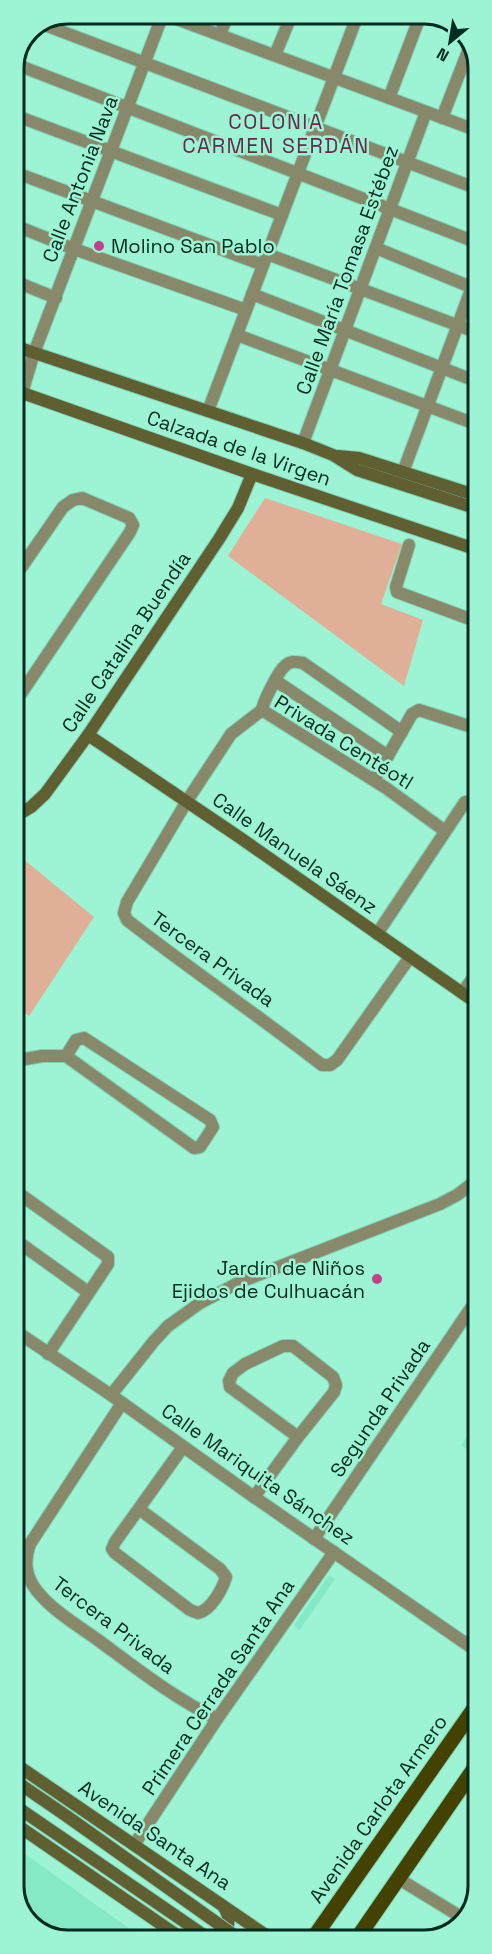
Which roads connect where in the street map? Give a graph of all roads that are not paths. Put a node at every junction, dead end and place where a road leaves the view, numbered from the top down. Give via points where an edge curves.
1 (159, 24) edge
2 (190, 24) edge
3 (224, 24) edge
4 (288, 24) edge
5 (354, 24) edge
6 (417, 24) edge
7 (51, 27) edge
8 (220, 35) junction
9 (275, 55) junction
10 (467, 57) edge
11 (145, 62) junction
12 (24, 67) edge
13 (334, 77) junction
14 (389, 98) junction
15 (129, 106) junction
16 (426, 112) junction
17 (442, 118) junction
18 (24, 119) edge
19 (315, 127) junction
20 (468, 128) edge
21 (111, 153) junction
22 (408, 163) junction
23 (298, 174) junction
24 (24, 176) edge
25 (468, 185) edge
26 (93, 201) junction
27 (390, 210) junction
28 (282, 216) junction
29 (24, 229) edge
30 (468, 239) edge
31 (376, 248) junction
32 (74, 249) junction
33 (265, 260) junction
34 (24, 285) edge
35 (468, 286) edge
36 (360, 289) junction
37 (252, 294) junction
38 (56, 298) junction
39 (468, 304) edge
40 (246, 310) junction
41 (458, 325) junction
42 (468, 329) edge
43 (345, 330) junction
44 (237, 335) junction
45 (24, 350) edge
46 (34, 353) junction
47 (442, 368) junction
48 (330, 370) junction
49 (24, 377) edge
50 (468, 378) edge
51 (24, 393) edge
52 (428, 406) junction
53 (208, 411) junction
54 (468, 421) edge
55 (303, 443) junction
56 (333, 455) junction
57 (403, 472) junction
58 (252, 474) junction
59 (468, 493) edge
60 (468, 506) edge
61 (453, 541) junction
62 (468, 543) edge
63 (409, 545) dead end
64 (468, 546) edge
65 (24, 564) edge
66 (468, 618) edge
67 (276, 681) junction
68 (24, 690) edge
69 (262, 710) junction
70 (468, 726) edge
71 (402, 732) junction
72 (88, 735) junction
73 (388, 756) junction
74 (374, 780) junction
75 (187, 801) junction
76 (465, 802) dead end
77 (24, 811) edge
78 (445, 831) junction
79 (377, 934) junction
80 (410, 957) junction
81 (468, 985) edge
82 (462, 993) junction
83 (468, 997) edge
84 (66, 1056) junction
85 (24, 1059) edge
86 (468, 1187) edge
87 (24, 1197) edge
88 (24, 1246) edge
89 (88, 1292) junction
90 (468, 1312) edge
91 (24, 1337) edge
92 (48, 1354) junction
93 (111, 1395) junction
94 (122, 1403) junction
95 (298, 1437) junction
96 (183, 1447) junction
97 (254, 1497) junction
98 (139, 1509) junction
99 (314, 1539) junction
100 (334, 1552) junction
101 (468, 1645) edge
102 (468, 1717) edge
103 (217, 1719) junction
104 (24, 1770) edge
105 (24, 1787) edge
106 (468, 1789) edge
107 (24, 1811) edge
108 (24, 1830) edge
109 (134, 1845) junction
110 (399, 1879) junction
111 (219, 1902) junction
112 (457, 1915) edge
113 (169, 1930) edge
114 (197, 1930) edge
115 (227, 1930) edge
116 (228, 1930) edge
117 (259, 1930) edge
118 (319, 1930) edge
119 (363, 1930) edge

1 - 11 street, Calle Antonia Nava
2 - 8 street
3 - 8 street
4 - 9 street
5 - 13 street
6 - 14 street
7 - 11 street
8 - 9 street
9 - 13 street
10 - 17 street
11 - 15 street, Calle Antonia Nava
11 - 19 street
12 - 15 street
13 - 14 street
13 - 19 street
14 - 16 street
15 - 21 street, Calle Antonia Nava
15 - 23 street
16 - 17 street
16 - 22 street, Calle María Tomasa Estébez
17 - 20 street
18 - 21 street
19 - 22 street
19 - 23 street
21 - 26 street, Calle Antonia Nava
21 - 28 street
22 - 25 street
22 - 27 street, Calle María Tomasa Estébez
23 - 27 street
23 - 28 street
24 - 26 street
26 - 32 street, Calle Antonia Nava
26 - 33 street
27 - 30 street
27 - 31 street, Calle María Tomasa Estébez
28 - 33 street
29 - 32 street
31 - 35 street
31 - 36 street, Calle María Tomasa Estébez
32 - 38 street, Calle Antonia Nava
32 - 40 street
33 - 36 street
33 - 37 street
34 - 38 street
36 - 41 street
36 - 43 street, Calle María Tomasa Estébez
37 - 40 street
37 - 43 street
38 - 46 street, Calle Antonia Nava
39 - 41 street
40 - 44 street
41 - 42 street
41 - 47 street
43 - 47 street
43 - 48 street, Calle María Tomasa Estébez
44 - 48 street
44 - 53 street
45 - 46 street, Calzada de la Virgen
46 - 49 street, Calle Antonia Nava
46 - 53 street, Calzada de la Virgen
47 - 50 street
47 - 52 street
48 - 52 street
48 - 55 street, Calle María Tomasa Estébez
51 - 58 street, Calzada de la Virgen
52 - 54 street
52 - 57 street
53 - 55 street, Calzada de la Virgen
55 - 56 street, Calzada de la Virgen
56 - 57 street, Calzada de la Virgen via 359,458
56 - 60 street, Calzada de la Virgen via 357,470
57 - 59 street, Calzada de la Virgen
58 - 61 street, Calzada de la Virgen
58 - 72 street, Calle Catalina Buendía via 238,508
61 - 62 street, Calzada de la Virgen
61 - 64 street, Calzada de la Virgen
63 - 66 street via 397,592
65 - 68 street via 63,507 73,500 82,498 129,518 133,525
67 - 69 street
67 - 71 street via 284,666 292,661 303,663
67 - 73 street
69 - 74 street, Privada Centéotl
69 - 75 street, Privada Centéotl via 231,734
70 - 71 street via 419,710 412,714
71 - 73 street
72 - 75 street, Calle Manuela Sáenz
72 - 77 street, Calle Catalina Buendía via 45,794
73 - 74 street
74 - 78 street, Privada Centéotl
75 - 79 street, Calle Manuela Sáenz
75 - 80 street, Tercera Privada via 127,902 127,920 322,1065 338,1060
76 - 78 street
78 - 79 street
79 - 80 street, Calle Manuela Sáenz
80 - 82 street, Calle Manuela Sáenz
81 - 82 street
82 - 83 street, Calle Manuela Sáenz
84 - 84 street via 76,1040 84,1038 210,1120 213,1127 209,1137 194,1148
84 - 85 street
86 - 93 street via 440,1204 240,1282 200,1303 153,1341
87 - 89 street via 108,1257 108,1264
88 - 89 street
89 - 92 street
90 - 99 street, Segunda Privada
91 - 92 street, Calle Mariquita Sánchez
92 - 93 street, Calle Mariquita Sánchez
93 - 94 street, Calle Mariquita Sánchez
94 - 96 street, Calle Mariquita Sánchez
94 - 103 street, Tercera Privada via 30,1544 25,1557 27,1572 36,1590 56,1609 164,1688
95 - 95 street via 336,1385 333,1377 293,1346 283,1347 245,1364 229,1381 230,1387
95 - 97 street
96 - 97 street, Calle Mariquita Sánchez
96 - 98 street
97 - 99 street, Calle Mariquita Sánchez
98 - 98 street via 115,1542 115,1554 190,1610 205,1612 226,1577
99 - 100 street, Calle Mariquita Sánchez
100 - 101 street, Calle Mariquita Sánchez
100 - 103 street, Primera Cerrada Santa Ana
102 - 118 main road, Avenida Carlota Armero
103 - 109 street, Primera Cerrada Santa Ana
104 - 109 street, Avenida Santa Ana
105 - 116 street, Avenida Santa Ana, bridge
106 - 110 main road
107 - 114 street
108 - 113 street
109 - 111 street, Avenida Santa Ana
110 - 112 street
110 - 119 main road
111 - 115 street via 226,1911
111 - 117 street, Avenida Santa Ana

